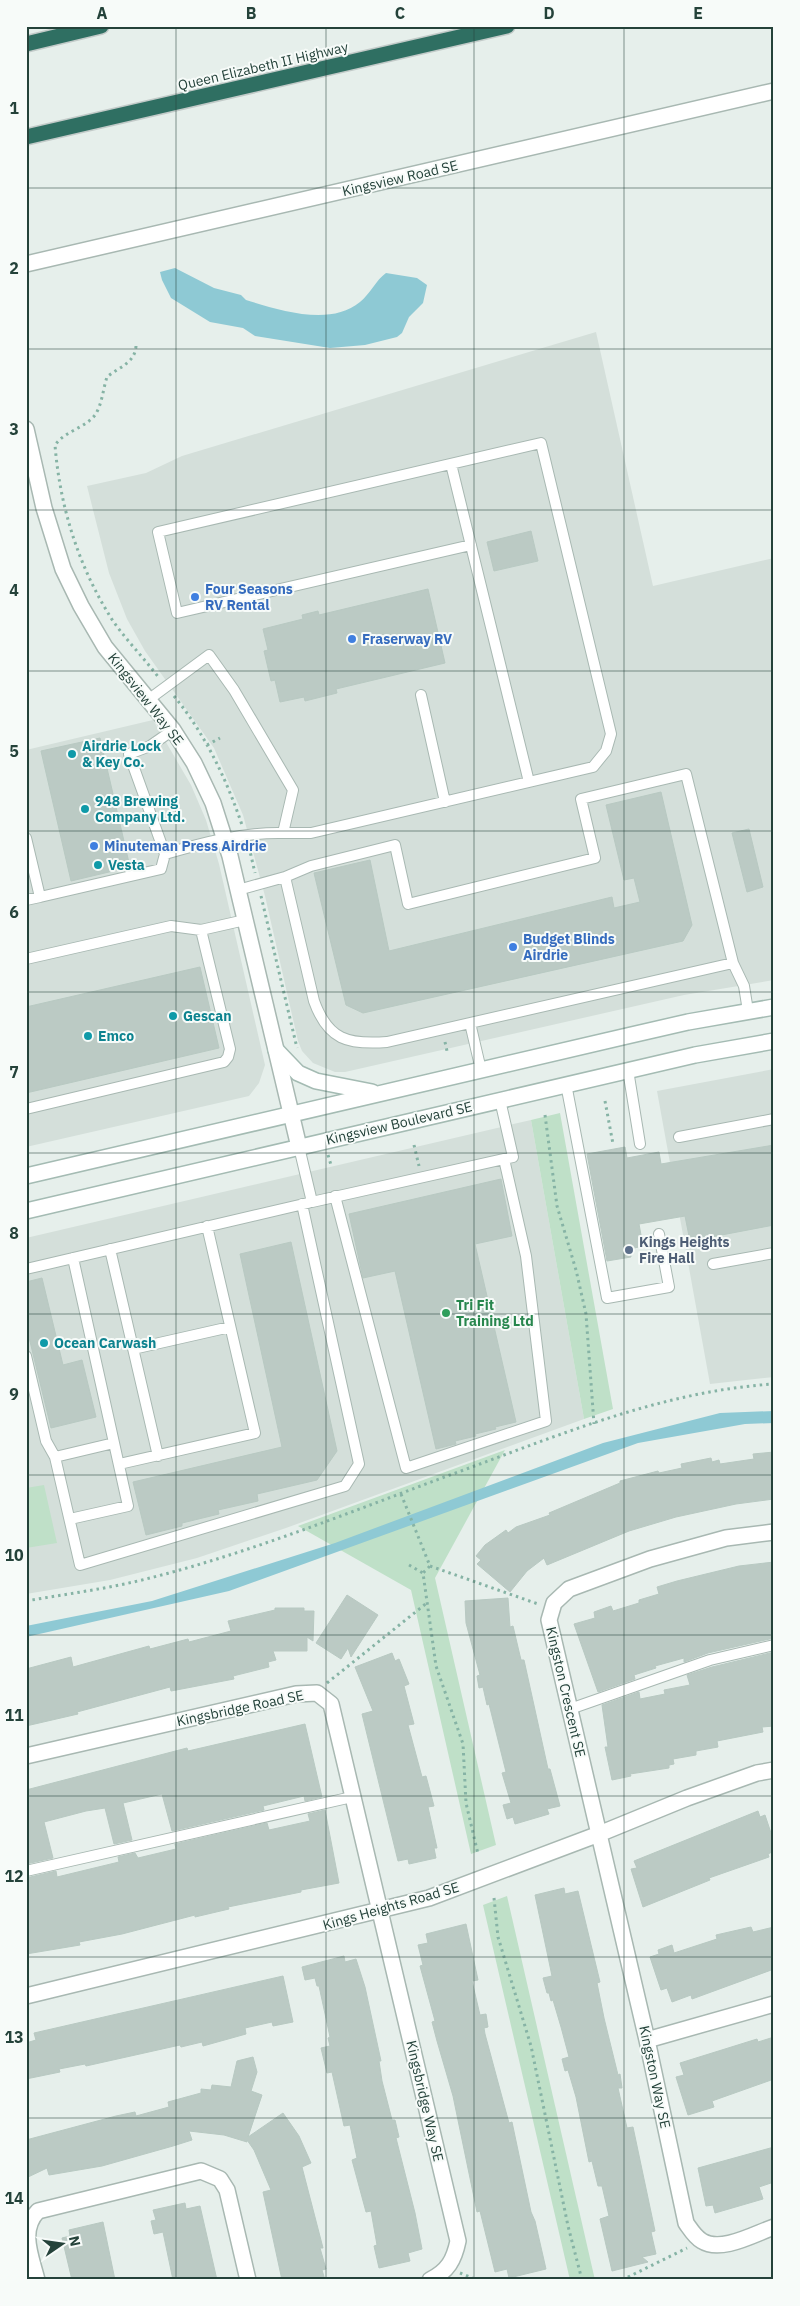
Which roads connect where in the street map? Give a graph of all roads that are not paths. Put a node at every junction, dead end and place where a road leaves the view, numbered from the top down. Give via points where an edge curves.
1 (101, 26) edge
2 (507, 26) edge
3 (26, 44) edge
4 (774, 91) edge
5 (26, 137) edge
6 (26, 264) edge
7 (26, 429) edge
8 (451, 464) junction
9 (471, 545) junction
10 (421, 695) dead end
11 (148, 700) junction
12 (173, 730) junction
13 (529, 782) junction
14 (445, 802) junction
15 (283, 833) junction
16 (26, 838) edge
17 (225, 840) junction
18 (165, 854) junction
19 (285, 877) junction
20 (238, 890) junction
21 (40, 897) junction
22 (26, 900) edge
23 (245, 920) junction
24 (201, 930) junction
25 (26, 959) edge
26 (733, 963) junction
27 (774, 1007) edge
28 (748, 1011) junction
29 (470, 1023) junction
30 (774, 1041) edge
31 (276, 1050) junction
32 (481, 1070) junction
33 (628, 1070) junction
34 (566, 1084) junction
35 (378, 1093) junction
36 (500, 1100) junction
37 (26, 1109) edge
38 (291, 1115) junction
39 (774, 1118) edge
40 (679, 1137) dead end
41 (640, 1144) dead end
42 (299, 1147) junction
43 (504, 1159) junction
44 (26, 1176) edge
45 (335, 1196) junction
46 (307, 1203) junction
47 (26, 1211) edge
48 (207, 1226) junction
49 (659, 1234) dead end
50 (110, 1249) junction
51 (774, 1253) edge
52 (73, 1258) junction
53 (713, 1264) dead end
54 (26, 1269) edge
55 (230, 1327) junction
56 (133, 1349) junction
57 (26, 1356) edge
58 (114, 1443) junction
59 (158, 1456) junction
60 (55, 1457) junction
61 (119, 1464) junction
62 (70, 1519) junction
63 (774, 1532) edge
64 (774, 1644) edge
65 (570, 1710) junction
66 (26, 1756) edge
67 (774, 1770) edge
68 (352, 1797) junction
69 (599, 1834) junction
70 (26, 1872) edge
71 (380, 1912) junction
72 (26, 1996) edge
73 (774, 2004) edge
74 (647, 2040) junction
75 (774, 2227) edge
76 (37, 2280) edge
77 (248, 2280) edge
78 (430, 2280) edge

1 - 3 highway
2 - 5 highway, Queen Elizabeth II Highway
4 - 6 street, Kingsview Road SE
7 - 11 street, Kingsview Way SE via 44,508 63,568 105,647
8 - 9 lane
8 - 9 lane via 158,532 177,613
8 - 13 lane via 541,443 612,734 606,751 593,767
9 - 13 lane
10 - 14 lane
11 - 12 street, Kingsview Way SE
11 - 15 lane via 209,655 240,698 293,790
12 - 17 street, Kingsview Way SE via 194,763 213,803
12 - 18 lane via 150,746 129,754
13 - 14 lane
14 - 15 lane via 311,833
15 - 17 lane via 264,832
16 - 21 lane
17 - 18 lane
17 - 20 street, Kingsview Way SE
18 - 21 lane via 161,869
19 - 20 lane
19 - 26 lane via 312,866 395,845 408,904 595,858 581,799 686,774
19 - 29 lane via 314,1001 320,1018 335,1034 352,1042 387,1042
20 - 23 street, Kingsview Way SE
21 - 22 lane
23 - 24 lane
23 - 31 street, Kingsview Way SE
24 - 25 lane via 172,926
24 - 37 lane via 230,1049 224,1062
26 - 28 lane via 744,986
26 - 29 lane
27 - 28 street
28 - 32 street
29 - 32 lane
30 - 33 street, Kingsview Boulevard SE
31 - 35 street via 298,1073 316,1081
31 - 38 street, Kingsview Way SE
32 - 35 street
33 - 34 street, Kingsview Boulevard SE
33 - 41 lane
34 - 36 street, Kingsview Boulevard SE
34 - 49 lane via 607,1298 669,1287
35 - 38 street
36 - 42 street, Kingsview Boulevard SE
36 - 43 lane via 513,1157
38 - 42 street, Kingsview Way SE
38 - 44 street
39 - 40 lane
42 - 46 lane
42 - 47 street, Kingsview Boulevard SE
43 - 45 lane
43 - 45 lane via 526,1256 546,1420 406,1468
45 - 46 lane
46 - 48 lane
46 - 62 lane via 359,1464 345,1486 80,1565
48 - 50 lane
48 - 55 lane
50 - 52 lane
50 - 56 lane
51 - 53 lane
52 - 54 lane
52 - 58 lane
55 - 56 lane
55 - 59 lane via 255,1433
56 - 59 lane
57 - 60 lane via 46,1441
58 - 60 lane
58 - 61 lane
59 - 61 lane
60 - 62 lane
61 - 62 lane via 128,1506
63 - 65 street, Kingston Crescent SE via 726,1538 650,1559 569,1589 560,1596 551,1608 549,1620
64 - 65 lane via 710,1660
65 - 69 street, Kingston Crescent SE
66 - 68 street, Kingsbridge Road SE via 296,1694 317,1693 331,1704
67 - 69 street, Kings Heights Road SE via 687,1798
68 - 70 lane
68 - 71 street, Kingsbridge Road SE
69 - 71 street, Kings Heights Road SE via 429,1898
69 - 74 street, Kingston Way SE
71 - 72 street, Kings Heights Road SE
71 - 78 street, Kingsbridge Way SE via 458,2241 448,2268
73 - 74 street
74 - 75 street, Kingston Way SE via 686,2223 702,2241 713,2245
76 - 77 street via 27,2236 31,2218 38,2211 201,2171 220,2179 227,2190

